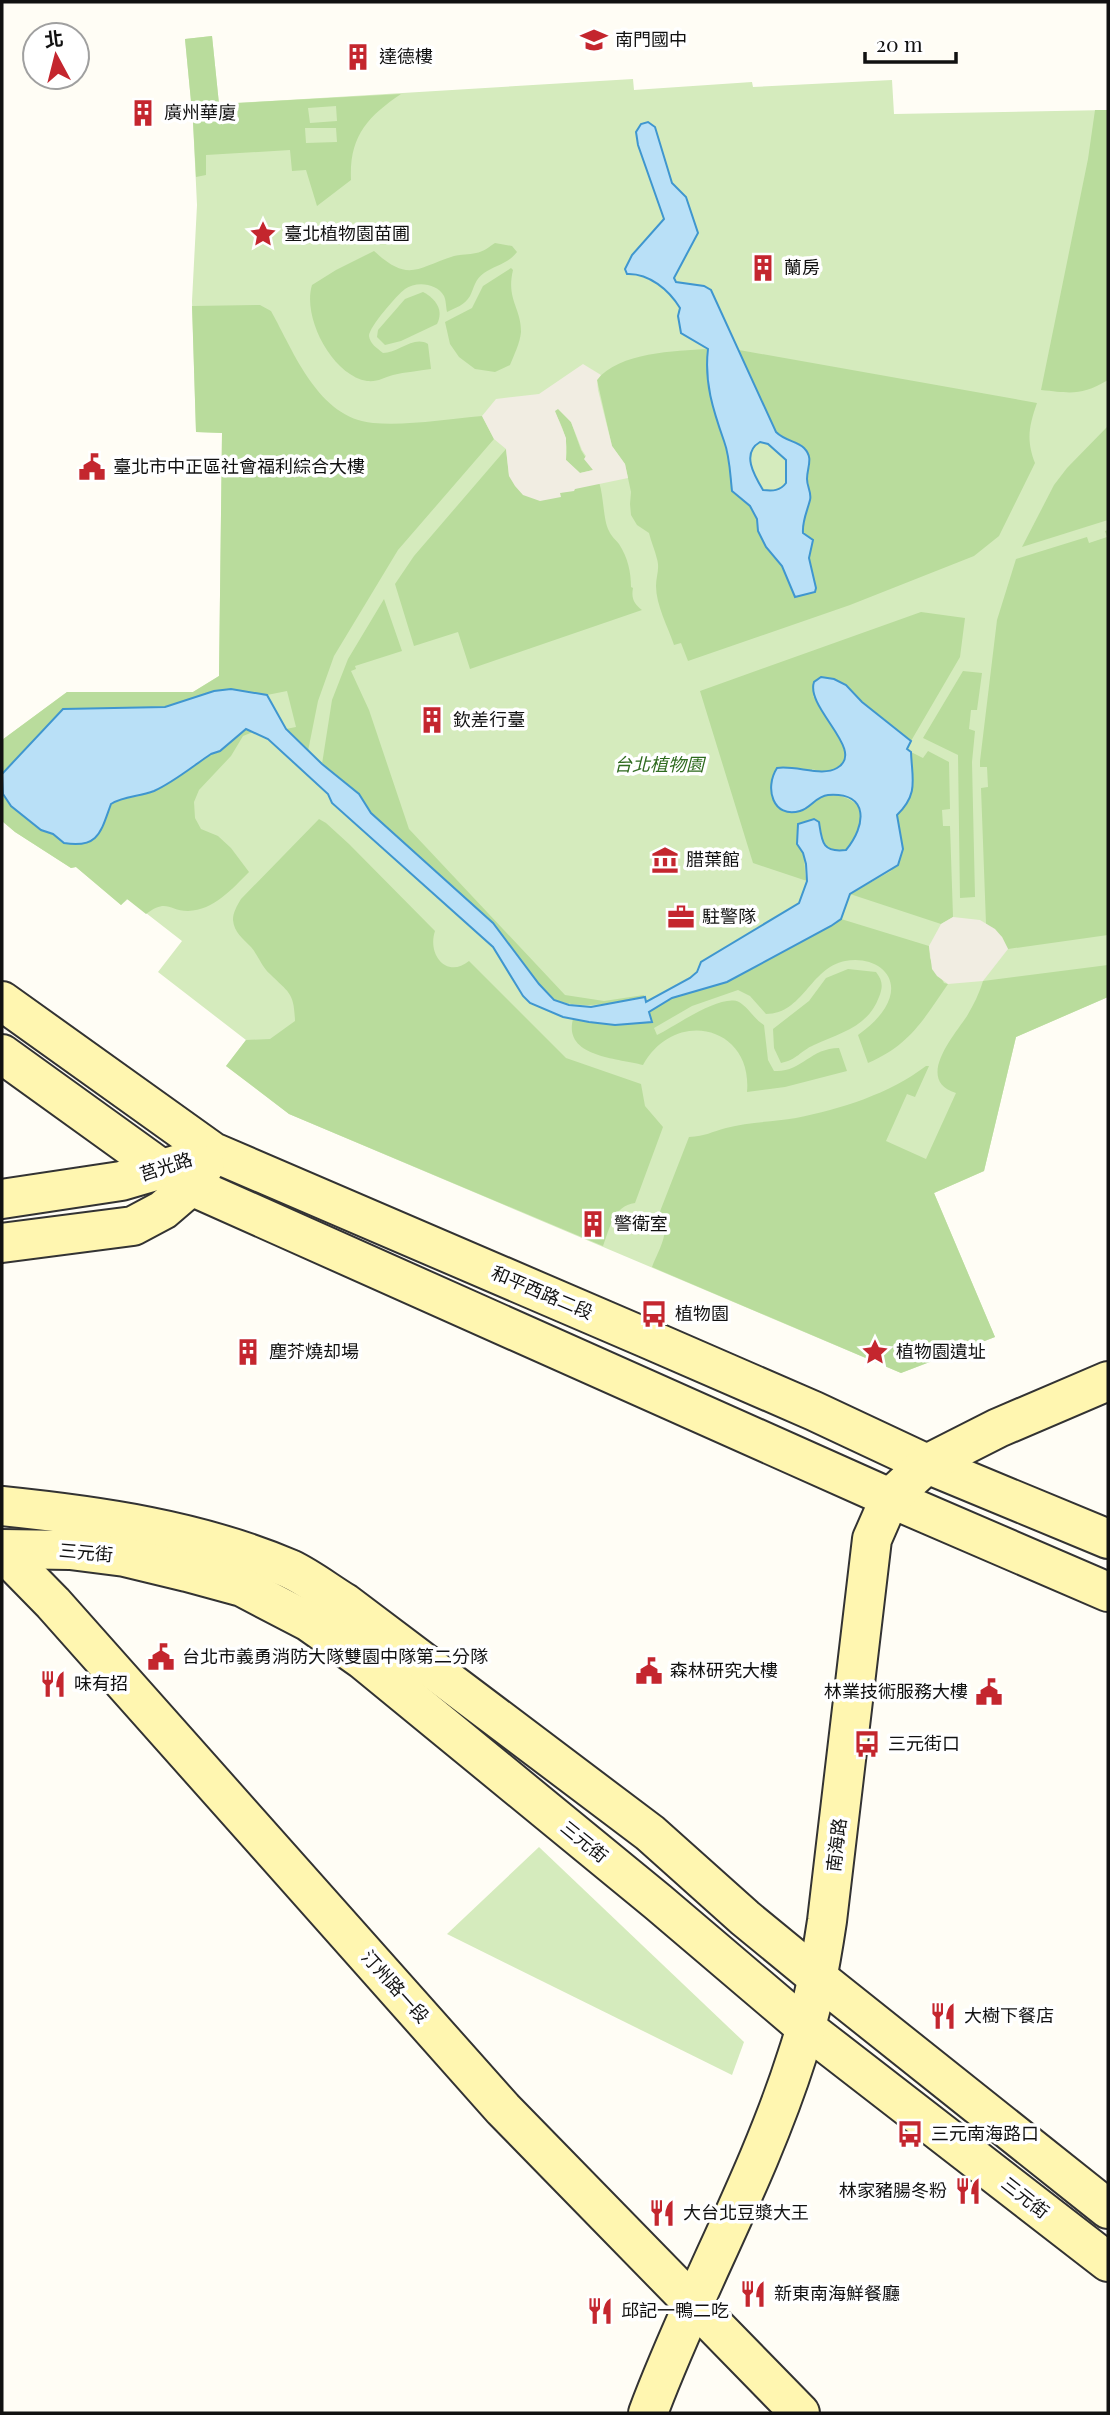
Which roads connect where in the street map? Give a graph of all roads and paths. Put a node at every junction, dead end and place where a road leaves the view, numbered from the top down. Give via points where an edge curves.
1 (2, 1001) edge
2 (2, 1054) edge
3 (213, 1152) junction
4 (177, 1178) junction
5 (2, 1199) edge
6 (2, 1243) edge
7 (1108, 1381) edge
8 (927, 1464) junction
9 (890, 1498) junction
10 (2, 1506) edge
11 (1108, 1538) edge
12 (2, 1550) edge
13 (1108, 1592) edge
14 (818, 1978) junction
15 (806, 2028) junction
16 (1108, 2209) edge
17 (1108, 2262) edge
18 (693, 2302) junction
19 (648, 2413) edge
20 (800, 2413) edge

1 - 3 street, 和平西路二段
2 - 4 street
3 - 4 street, 莒光路
3 - 8 street, 和平西路二段 via 682,1353
4 - 5 street, 莒光路 via 121,1181
4 - 6 street, 莒光路 via 163,1210 134,1226
4 - 9 street
7 - 8 street, 南海路 via 998,1427
8 - 9 street, 南海路
8 - 11 street, 和平西路二段
9 - 13 street
9 - 14 street, 南海路 via 872,1539
10 - 14 street, 三元街 via 158,1529 292,1570 345,1603 650,1833
12 - 15 street, 三元街 via 70,1550 125,1557 242,1587 309,1622 395,1686
12 - 18 street, 汀州路一段 via 503,2109
14 - 15 street, 南海路
14 - 16 street, 三元街
15 - 17 street, 三元街
15 - 18 street, 南海路 via 777,2112
18 - 19 street, 南海路
18 - 20 street, 汀州路一段

